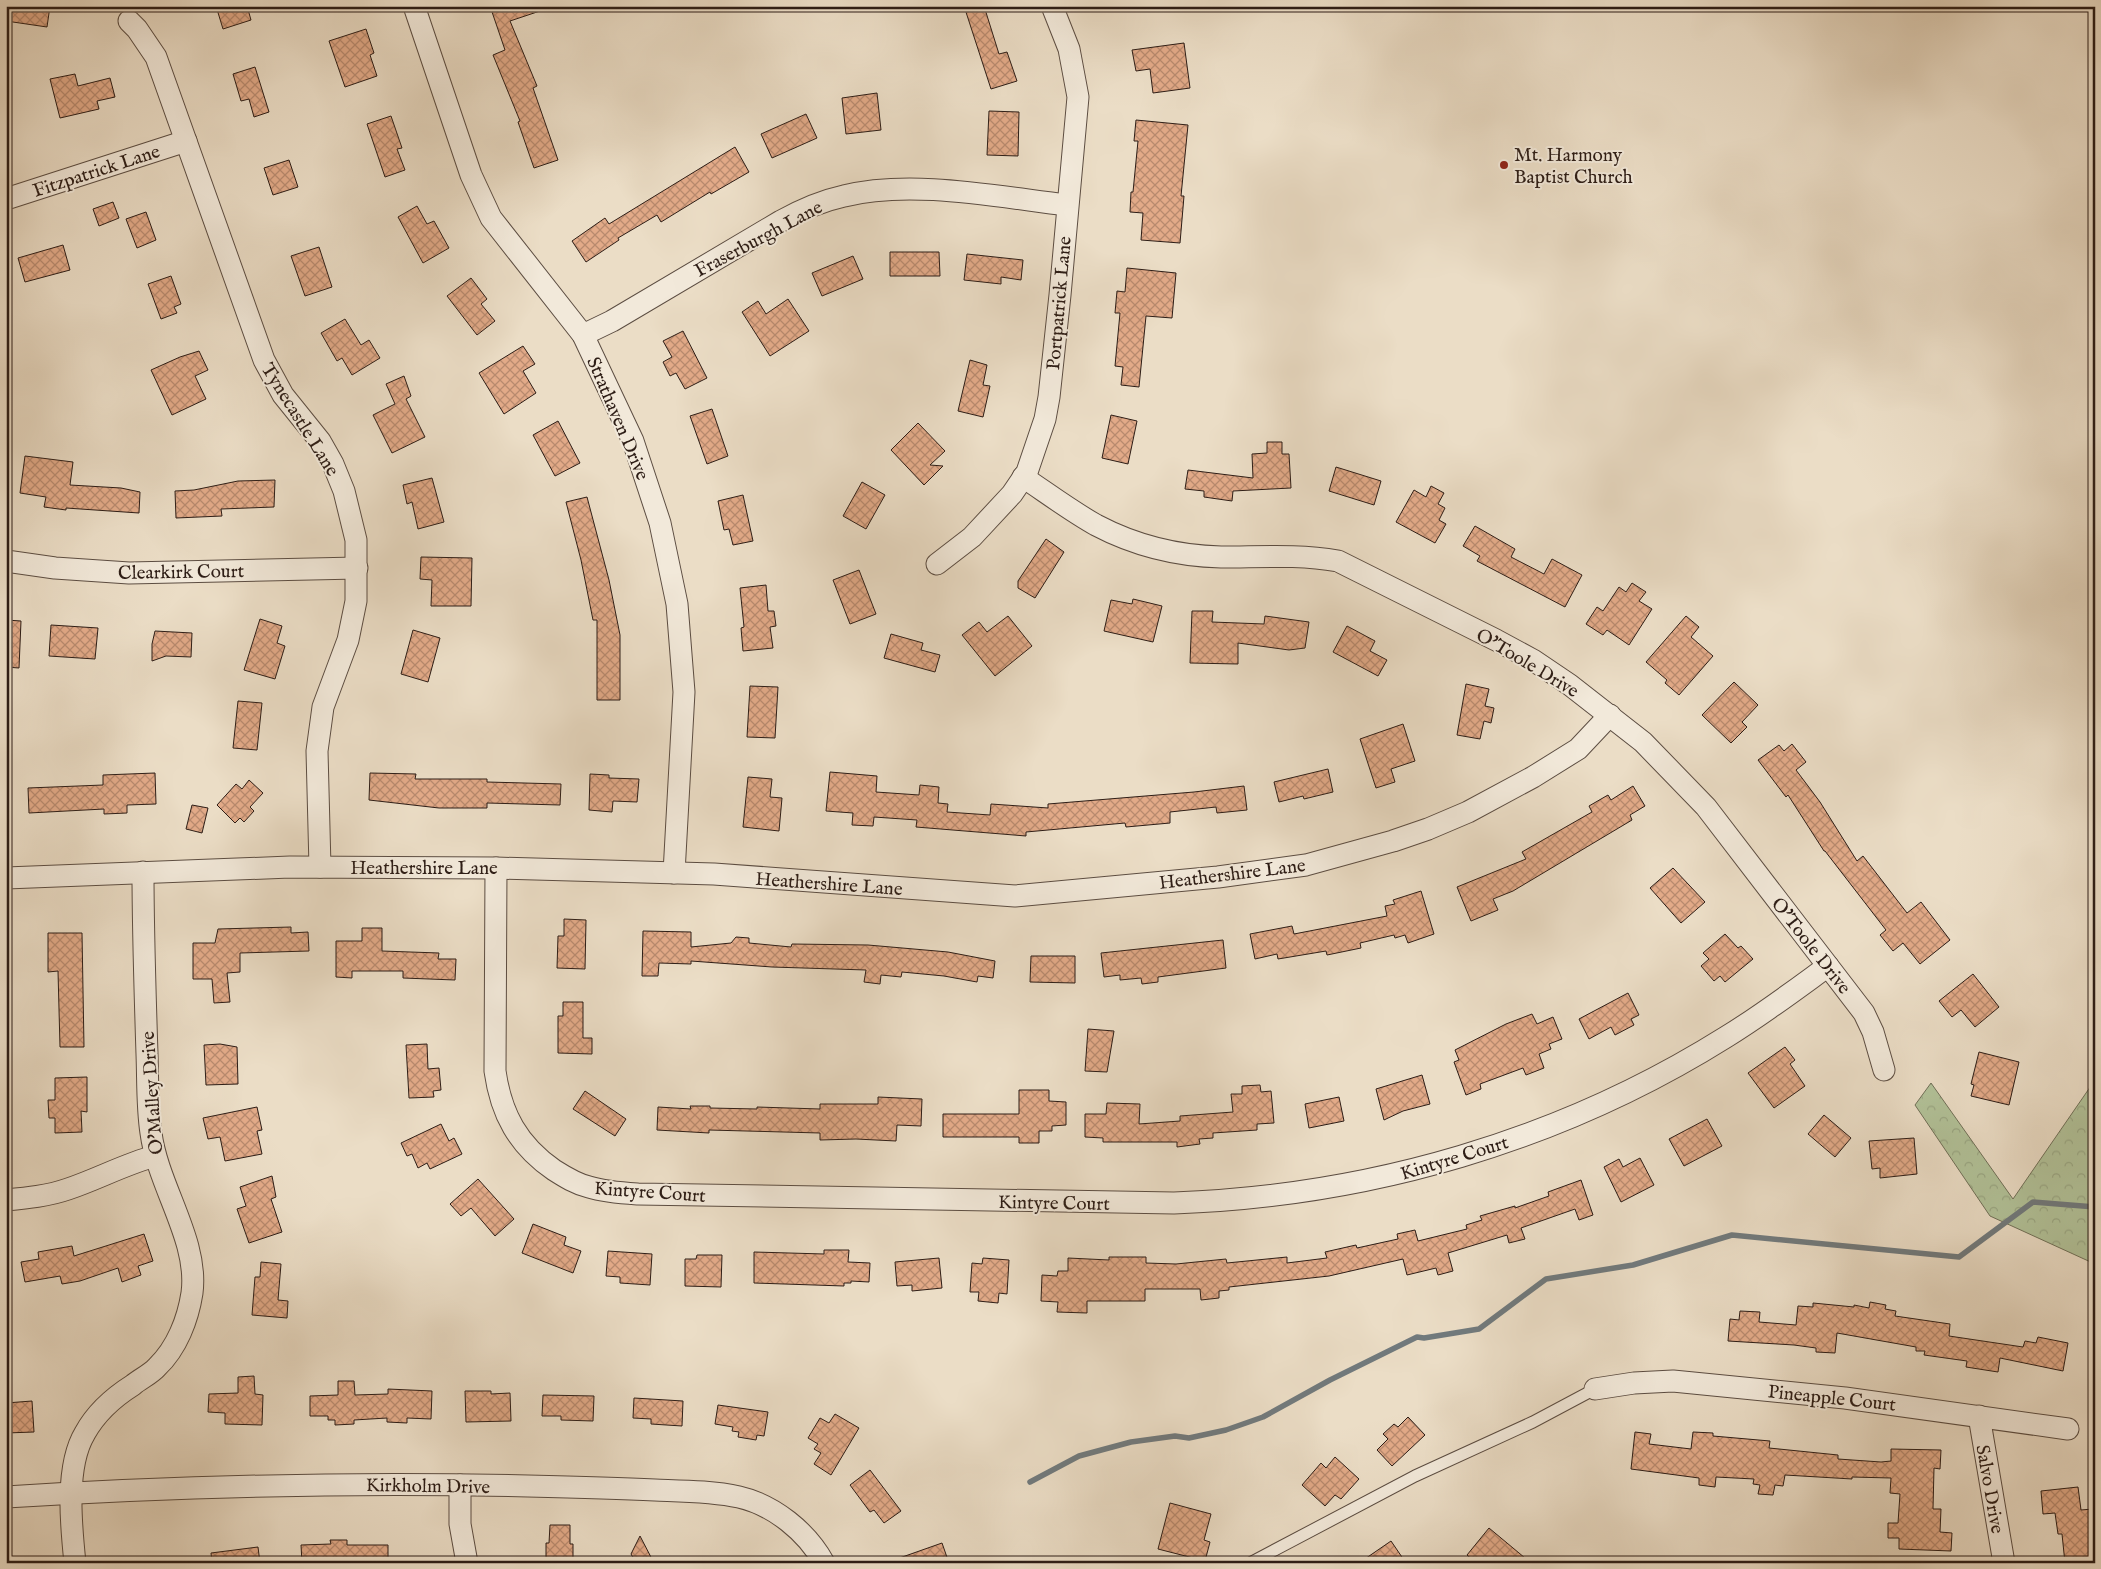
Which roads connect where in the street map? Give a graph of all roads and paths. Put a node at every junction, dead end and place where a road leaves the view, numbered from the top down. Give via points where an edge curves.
1 (414, 6) edge
2 (1052, 6) edge
3 (129, 21) dead end
4 (186, 141) junction
5 (6, 199) edge
6 (1067, 205) junction
7 (583, 335) junction
8 (1023, 476) junction
9 (6, 562) edge
10 (936, 564) dead end
11 (357, 568) junction
12 (1610, 715) junction
13 (320, 867) junction
14 (496, 868) junction
15 (143, 872) junction
16 (674, 873) junction
17 (6, 878) edge
18 (1828, 966) junction
19 (1884, 1070) dead end
20 (155, 1156) junction
21 (6, 1200) edge
22 (1595, 1389) joint
23 (1979, 1416) junction
24 (2068, 1429) dead end
25 (460, 1485) junction
26 (73, 1493) junction
27 (6, 1498) edge
28 (75, 1563) edge
29 (467, 1563) edge
30 (824, 1563) edge
31 (1250, 1563) edge
32 (2004, 1563) edge

1 - 7 street, Strathaven Drive via 471,175 491,218
2 - 6 street, Portpatrick Lane via 1069,49 1078,97
3 - 4 street, Tynecastle Lane via 156,57
4 - 5 street, Fitzpatrick Lane
4 - 11 street, Tynecastle Lane via 264,360 283,395 320,441 344,491 356,540
6 - 7 street, Fraserburgh Lane via 932,190 877,191 839,197 781,221
6 - 8 street, Portpatrick Lane via 1049,397 1045,418
7 - 16 street, Strathaven Drive via 621,413 643,469 660,524 677,604 684,692
8 - 10 street, Portpatrick Lane via 985,525
8 - 12 street, O'Toole Drive via 1095,524 1138,543 1196,555 1312,556 1338,561 1533,660
9 - 11 street, Clearkirk Court via 129,573
11 - 13 street, Tynecastle Lane via 356,601 348,640 323,707 317,751
12 - 16 street, Heathershire Lane via 1578,749 1468,812 1393,841 1306,865 1218,877 1015,896
12 - 18 street, O'Toole Drive via 1643,742 1706,807
13 - 14 street, Heathershire Lane
13 - 15 street, Heathershire Lane
14 - 16 street, Heathershire Lane
14 - 18 street, Kintyre Court via 495,1071 504,1109 525,1145 570,1180 587,1187 638,1194 1174,1203 1255,1198 1388,1177 1472,1155 1604,1103 1727,1037
15 - 17 street, Heathershire Lane
15 - 20 street, O'Malley Drive via 150,1133
18 - 19 street, O'Toole Drive via 1864,1013
20 - 21 street via 65,1190
20 - 26 street, O'Malley Drive via 189,1250 192,1290 189,1307 174,1346 157,1368 120,1394 84,1433 73,1470
22 - 23 street, Pineapple Court via 1673,1381 1845,1398
22 - 31 lane via 1533,1422 1415,1476
23 - 24 street, Pineapple Court
23 - 32 street, Salvo Drive
25 - 26 street, Kirkholm Drive via 368,1484
25 - 29 street via 460,1524
25 - 30 street, Kirkholm Drive via 666,1490 740,1498 768,1509 802,1532
26 - 27 street, Kirkholm Drive
26 - 28 street, O'Malley Drive via 71,1521

